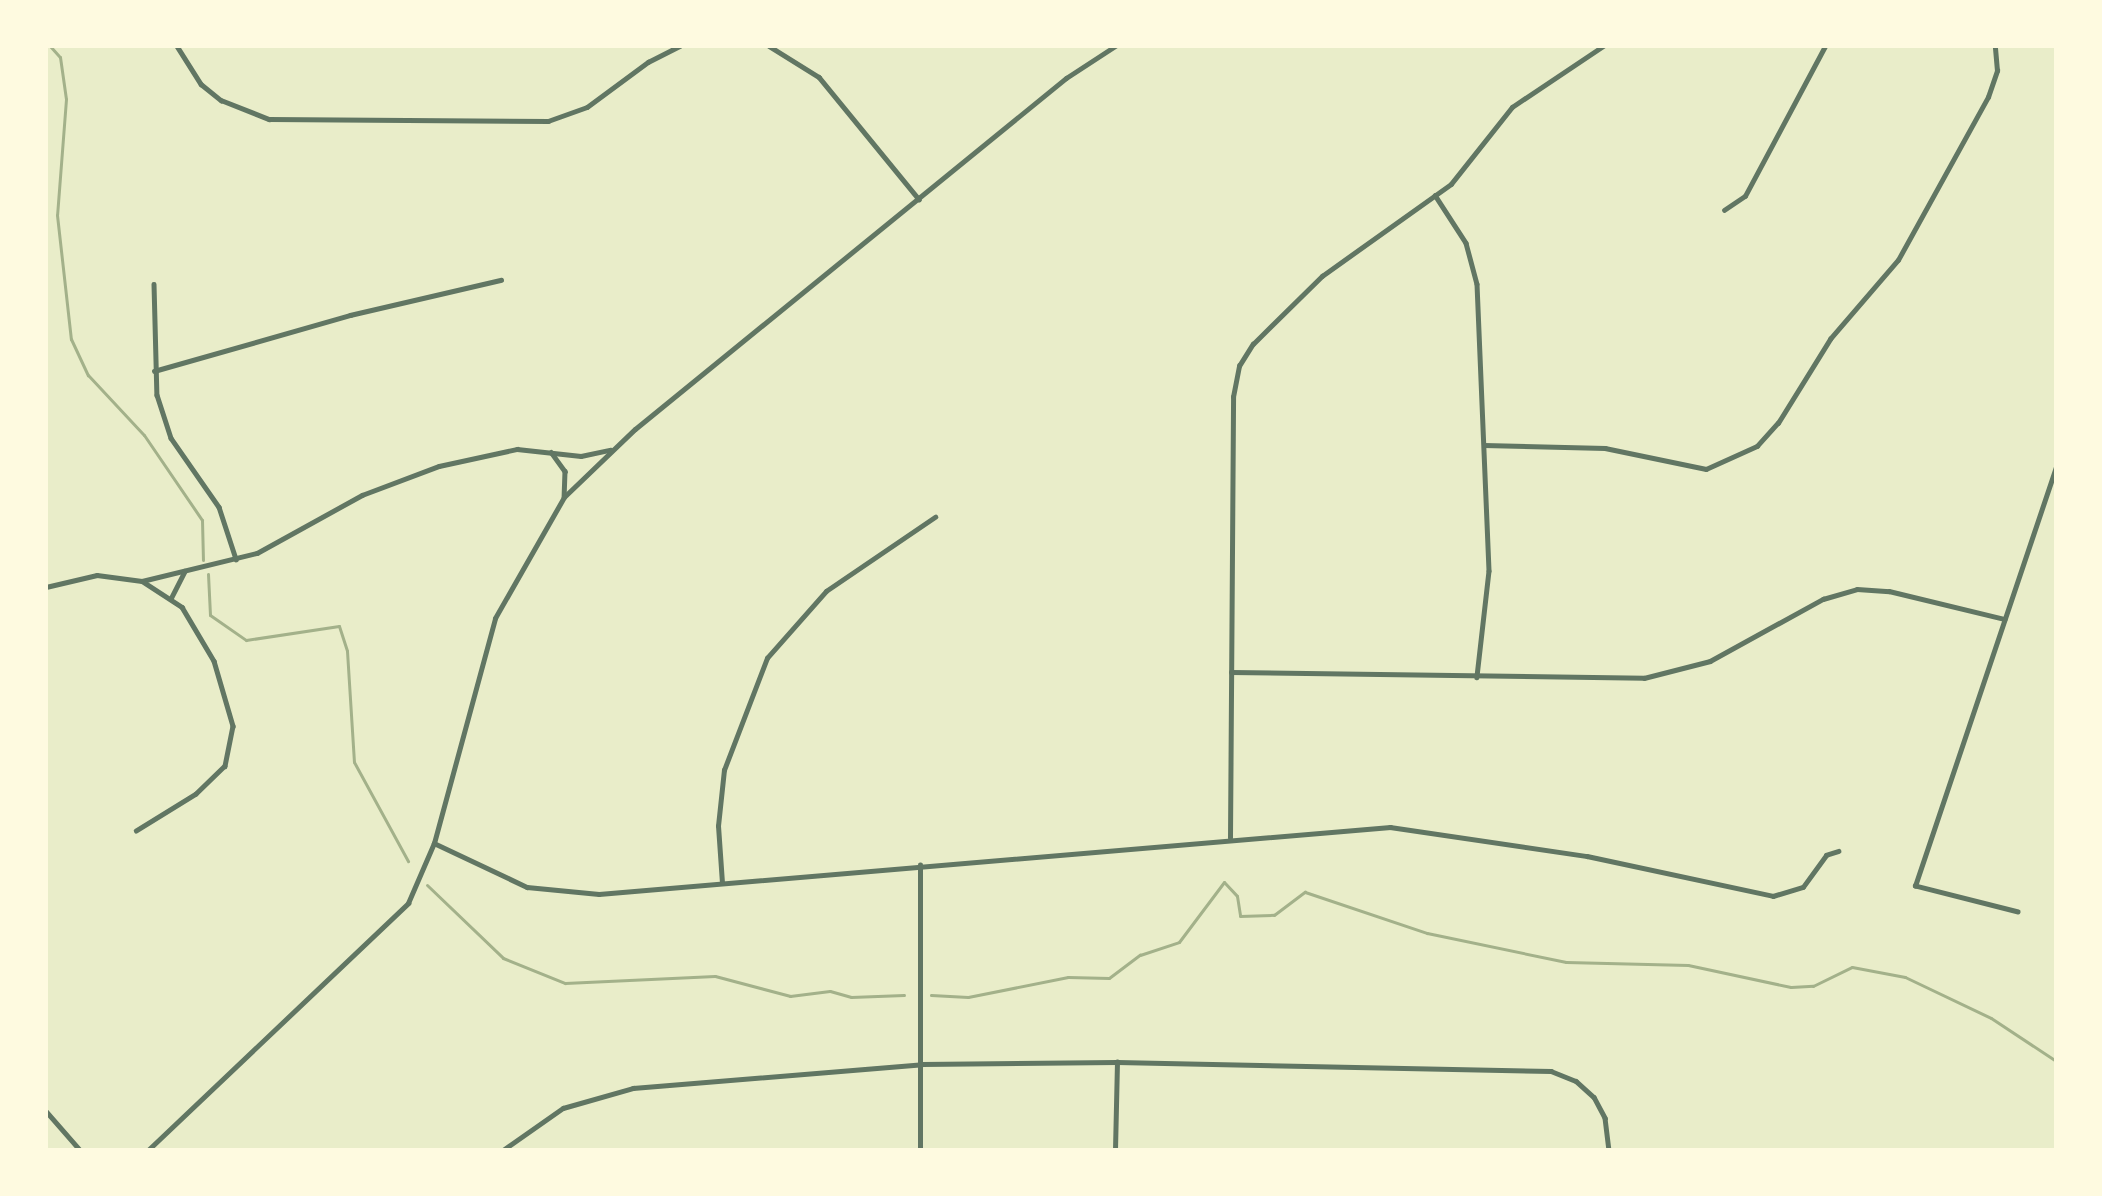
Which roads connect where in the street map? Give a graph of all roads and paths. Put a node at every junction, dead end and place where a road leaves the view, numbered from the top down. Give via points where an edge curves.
1 (177, 46) edge
2 (680, 46) edge
3 (769, 46) edge
4 (1115, 46) edge
5 (1603, 46) edge
6 (1825, 46) edge
7 (1995, 46) edge
8 (1435, 195) junction
9 (919, 199) junction
10 (1724, 210) dead end
11 (501, 280) dead end
12 (154, 284) dead end
13 (154, 371) junction
14 (1484, 446) junction
15 (549, 450) junction
16 (610, 450) junction
17 (2055, 468) edge
18 (564, 497) junction
19 (935, 518) dead end
20 (236, 560) junction
21 (185, 571) junction
22 (142, 581) junction
23 (46, 587) edge
24 (171, 598) junction
25 (2006, 619) junction
26 (1231, 672) junction
27 (1477, 677) junction
28 (136, 831) dead end
29 (1230, 838) junction
30 (434, 843) junction
31 (1839, 850) dead end
32 (920, 865) junction
33 (722, 883) junction
34 (2018, 912) dead end
35 (1117, 1062) junction
36 (922, 1064) junction
37 (46, 1111) edge
38 (80, 1149) edge
39 (148, 1149) edge
40 (503, 1149) edge
41 (920, 1149) edge
42 (1116, 1149) edge
43 (1609, 1149) edge

1 - 2 street via 201,84 220,100 268,119 536,121 586,107 648,62
3 - 9 street via 819,76
4 - 9 street via 1073,73
5 - 8 street via 1512,107 1467,169
6 - 10 street via 1745,196
7 - 14 street via 1993,88 1898,260 1830,339 1779,423 1757,446 1706,469 1605,448
8 - 14 street via 1466,243 1476,270
8 - 26 street via 1322,276 1253,344 1239,366 1233,397
9 - 16 street
11 - 13 street via 350,315
12 - 13 street
13 - 20 street via 171,438 219,507
14 - 27 street via 1489,570
15 - 16 street via 581,456
15 - 18 street via 565,471
15 - 20 street via 517,449 409,475 278,544
16 - 18 street
17 - 25 street
18 - 30 street via 495,618
19 - 33 street via 826,591 766,658 724,770 718,826
20 - 21 street
21 - 22 street
21 - 24 street
22 - 23 street via 98,575
22 - 24 street
24 - 28 street via 199,629 214,661 231,715 231,747 215,778
25 - 27 street via 1909,595 1857,589 1823,599 1710,661 1660,676
25 - 34 street via 1915,886
26 - 27 street
26 - 29 street
29 - 31 street via 1352,827 1425,830 1587,856 1773,896 1803,887 1826,855
29 - 32 street
30 - 33 street via 527,887 599,894
30 - 39 street via 419,884 394,920
32 - 33 street
32 - 36 street
35 - 36 street
35 - 42 street
35 - 43 street via 1551,1071 1576,1081 1594,1097 1605,1118
36 - 40 street via 597,1095 535,1124
36 - 41 street
37 - 38 street

